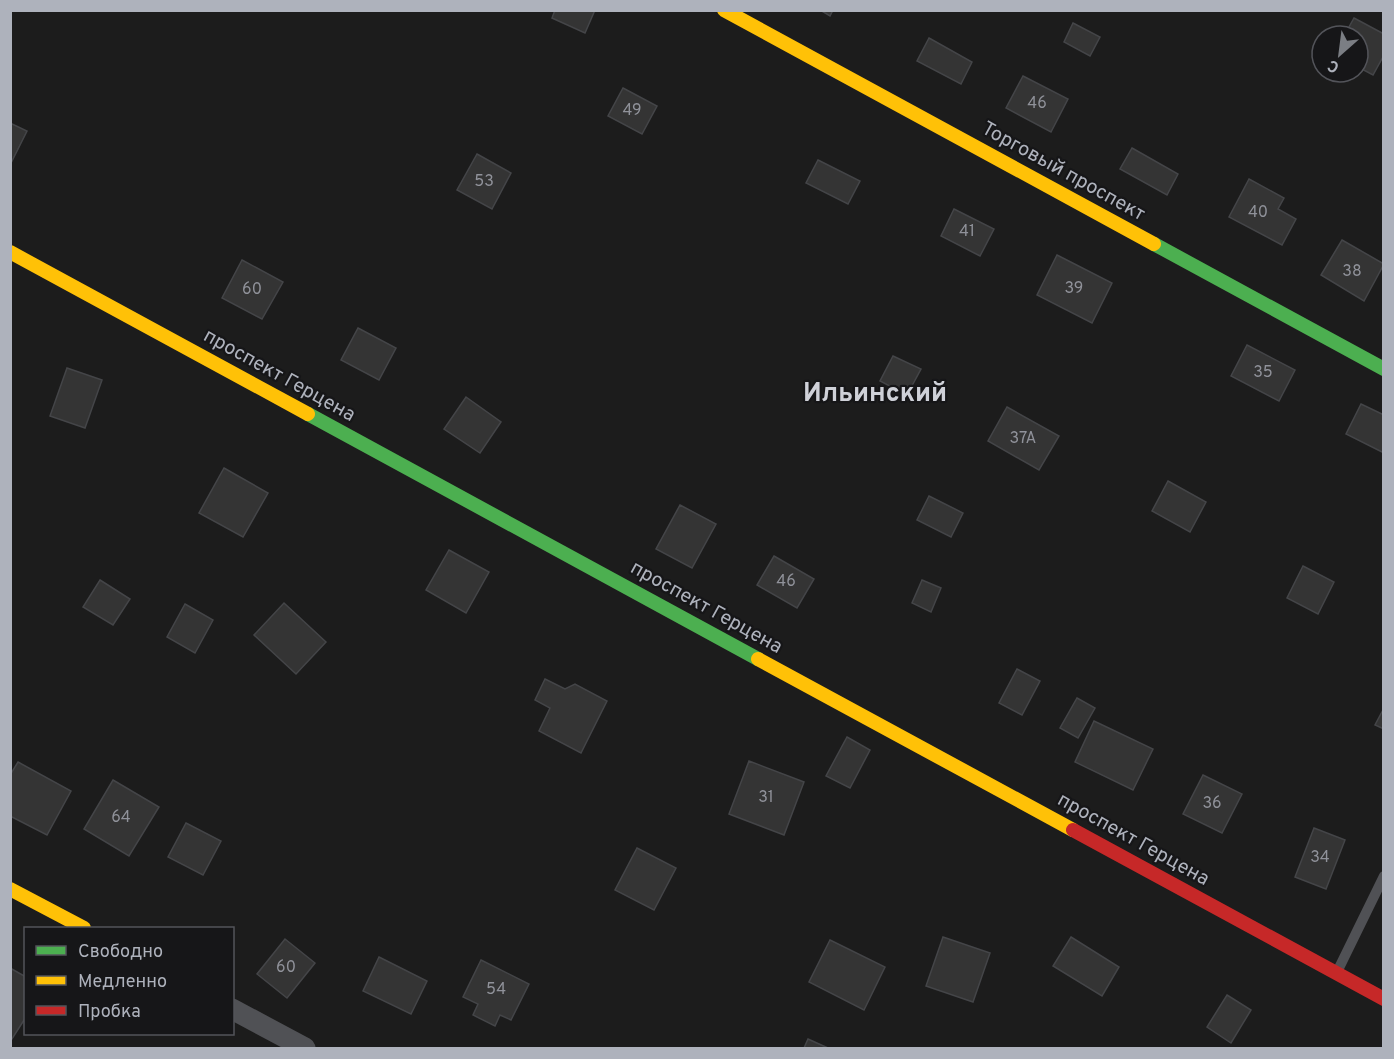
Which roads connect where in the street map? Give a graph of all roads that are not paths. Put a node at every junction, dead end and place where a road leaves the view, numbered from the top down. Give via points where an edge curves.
1 (724, 10) edge
2 (10, 252) edge
3 (1383, 369) edge
4 (1383, 876) edge
5 (10, 889) edge
6 (82, 927) edge
7 (1337, 973) junction
8 (1383, 999) edge
9 (234, 1010) edge
10 (305, 1048) edge

1 - 3 street, Торговый проспект
2 - 7 street, проспект Герцена
4 - 7 lane
5 - 6 street
7 - 8 street, проспект Герцена
9 - 10 street

